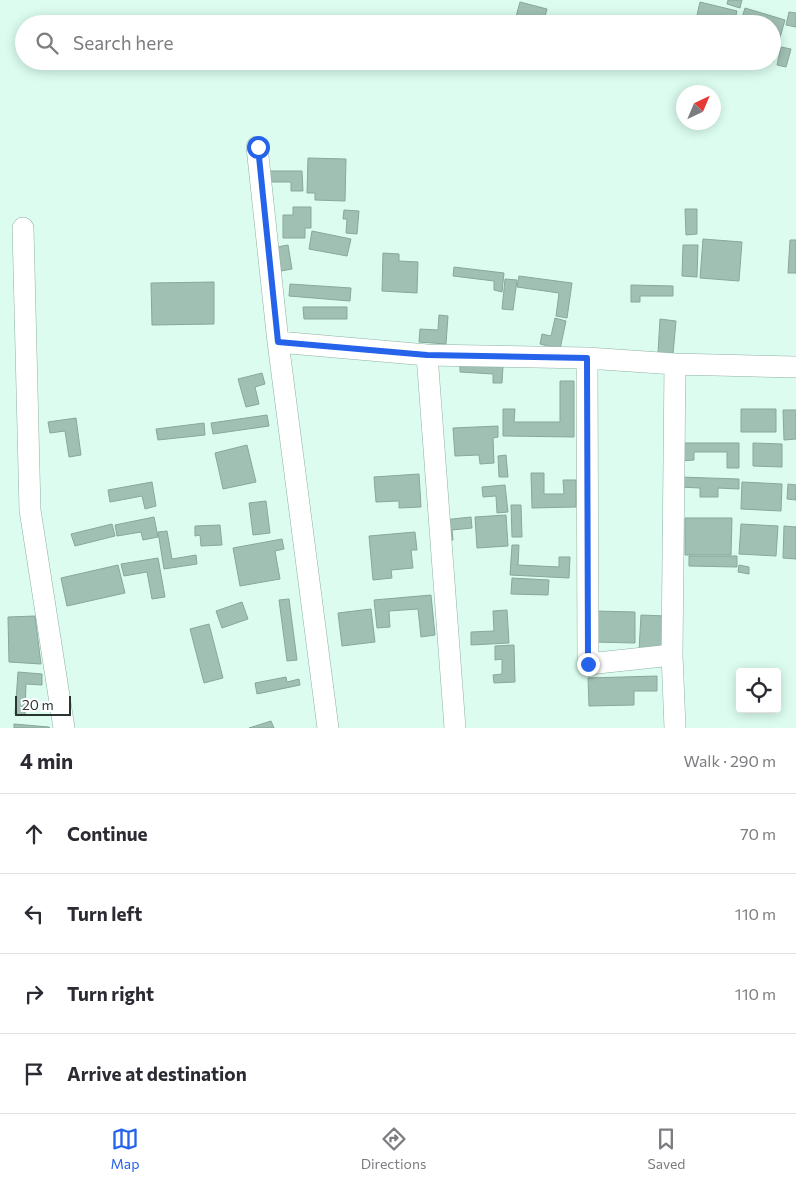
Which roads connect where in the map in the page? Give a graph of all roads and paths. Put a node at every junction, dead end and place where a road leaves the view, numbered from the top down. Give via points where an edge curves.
1 (258, 147) dead end
2 (23, 228) dead end
3 (278, 342) junction
4 (427, 355) junction
5 (587, 358) junction
6 (675, 364) junction
7 (796, 367) edge
8 (672, 655) junction
9 (64, 728) edge
10 (328, 728) edge
11 (455, 728) edge
12 (675, 728) edge

1 - 3 street
2 - 9 street via 30,510
3 - 4 street
3 - 10 street
4 - 5 street
4 - 11 street
5 - 6 street
5 - 8 street via 588,664
6 - 7 street
6 - 8 street
8 - 12 street

